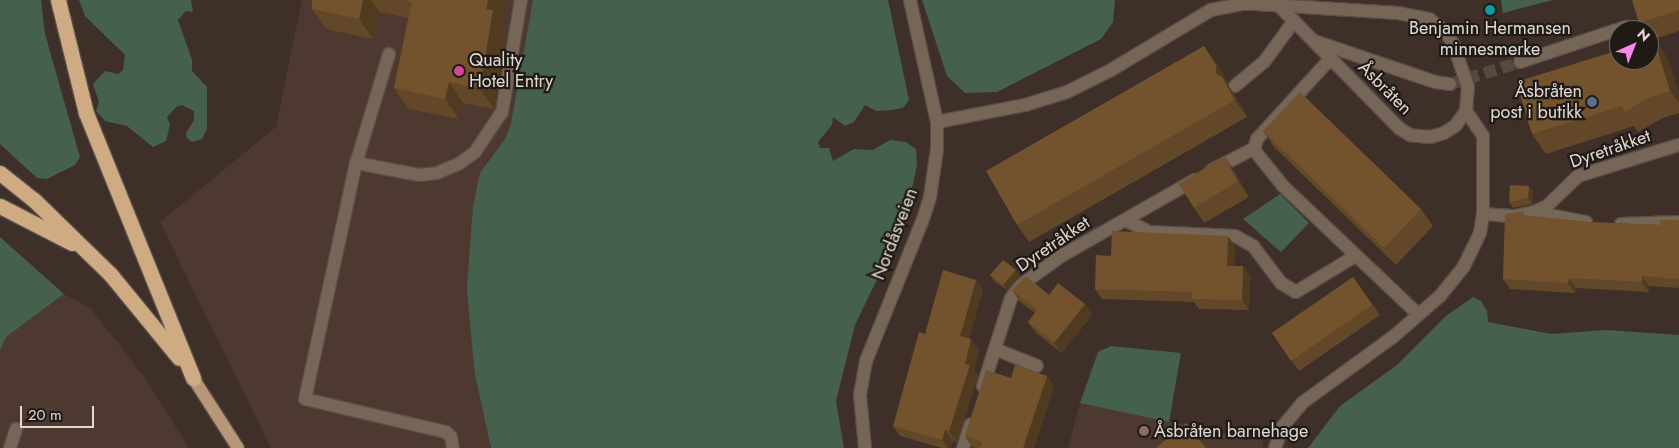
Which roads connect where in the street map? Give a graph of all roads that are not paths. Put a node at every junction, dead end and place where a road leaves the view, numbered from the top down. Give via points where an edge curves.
1 (58, 0) edge
2 (522, 0) edge
3 (910, 0) edge
4 (1231, 3) edge
5 (1280, 6) junction
6 (1294, 20) junction
7 (1609, 32) edge
8 (1314, 41) junction
9 (389, 54) dead end
10 (1331, 58) junction
11 (1520, 62) tunnel mouth
12 (1450, 84) tunnel mouth
13 (1235, 86) dead end
14 (1466, 111) junction
15 (938, 122) junction
16 (1679, 145) edge
17 (1255, 148) junction
18 (356, 163) junction
19 (0, 173) edge
20 (0, 206) edge
21 (1534, 212) junction
22 (1483, 214) junction
23 (1125, 220) junction
24 (1679, 222) edge
25 (89, 252) junction
26 (1356, 256) junction
27 (1418, 314) junction
28 (995, 349) junction
29 (1036, 366) dead end
30 (193, 378) junction
31 (16, 429) dead end
32 (10, 448) edge
33 (238, 448) edge
34 (453, 448) edge
35 (865, 448) edge
36 (963, 448) edge
37 (1275, 448) edge

1 - 30 highway via 86,113
2 - 18 street via 502,112 475,152 460,164 419,175
3 - 15 street, Nordåsveien
4 - 5 street
4 - 15 street via 1196,18 1111,70 1067,92
5 - 6 street, Åsbråten
5 - 14 street via 1398,13 1429,19 1446,32 1454,46 1468,87
6 - 8 street, Åsbråten
6 - 13 street via 1264,62
7 - 11 street
8 - 10 street, Åsbråten
8 - 12 street via 1435,82
9 - 18 street
10 - 14 street, Åsbråten via 1399,128 1410,135 1431,137 1444,133
10 - 17 street, Dyretråkket via 1257,139
14 - 22 street via 1483,136
15 - 35 street, Nordåsveien via 930,197 866,361 860,395
16 - 21 street, Dyretråkket via 1578,176 1547,206
17 - 23 street, Dyretråkket
17 - 26 street via 1256,156 1283,186
18 - 34 street via 305,399 446,432 451,437
19 - 25 highway
20 - 25 highway
21 - 22 street, Dyretråkket via 1515,216
21 - 24 street, Dyretråkket via 1600,224
22 - 27 street via 1480,233 1464,266 1440,296
23 - 26 street via 1150,232 1235,236 1252,246 1281,283 1296,292
23 - 28 street, Dyretråkket via 1061,256 1021,285 1011,298
25 - 30 highway via 149,318
26 - 27 street
27 - 37 street via 1371,354 1302,403 1283,426
28 - 29 street
28 - 36 street, Dyretråkket
30 - 33 main road
31 - 32 street

